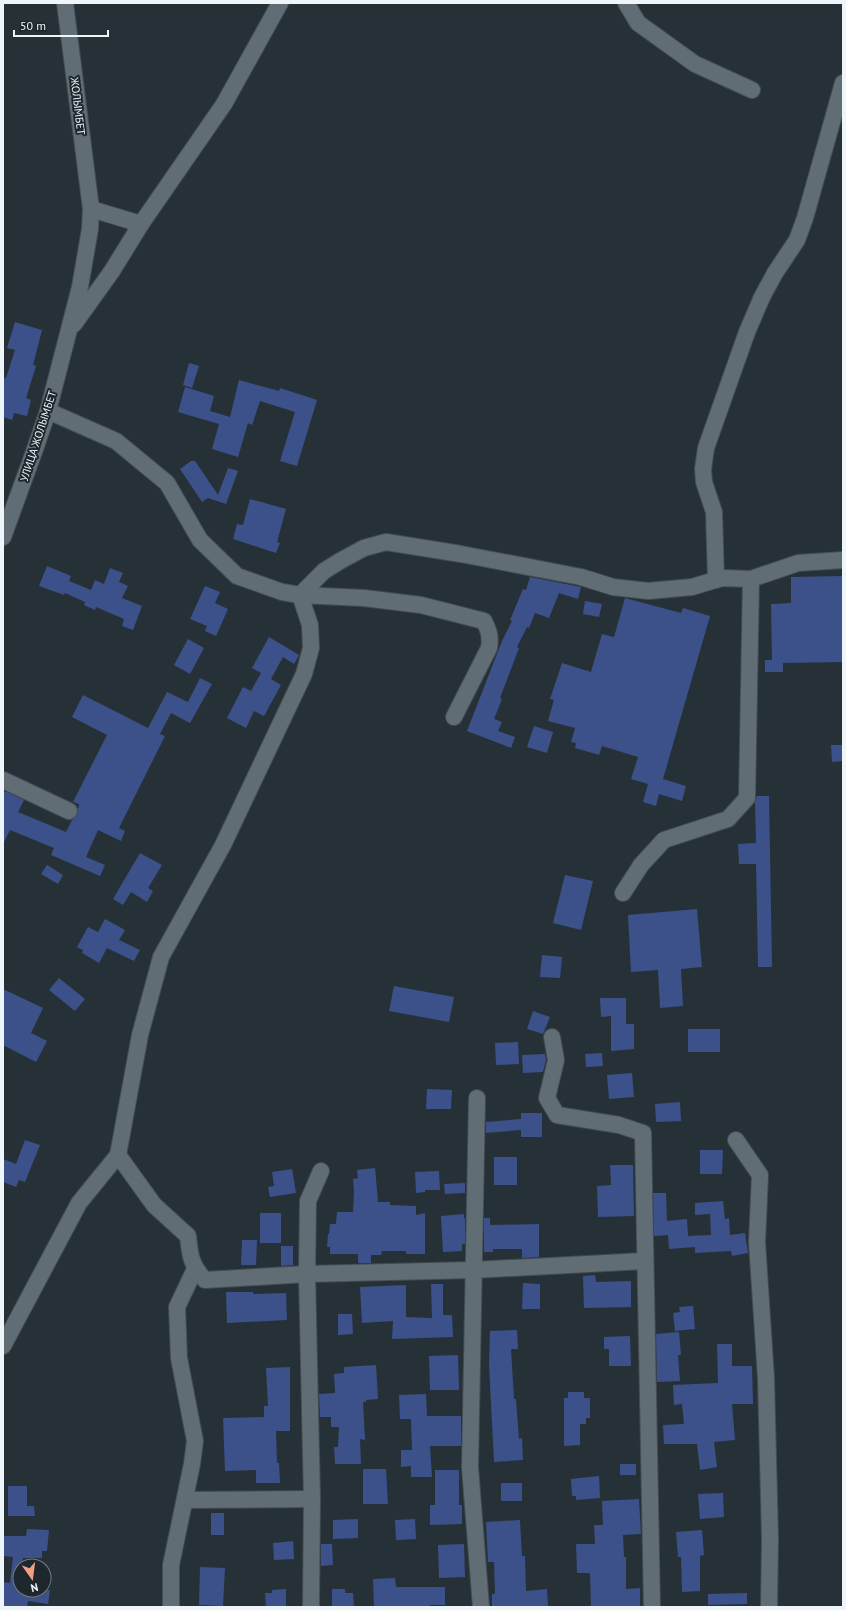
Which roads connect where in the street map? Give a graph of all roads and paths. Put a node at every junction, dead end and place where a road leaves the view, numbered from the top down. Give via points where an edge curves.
1 (65, 3) edge
2 (280, 3) edge
3 (626, 3) edge
4 (843, 83) edge
5 (752, 90) dead end
6 (92, 209) junction
7 (141, 224) junction
8 (68, 334) junction
9 (48, 410) junction
10 (3, 537) edge
11 (843, 560) edge
12 (751, 578) junction
13 (716, 580) junction
14 (300, 595) junction
15 (454, 717) dead end
16 (3, 780) edge
17 (69, 811) dead end
18 (623, 893) dead end
19 (552, 1036) dead end
20 (477, 1098) dead end
21 (736, 1140) dead end
22 (118, 1155) junction
23 (321, 1171) dead end
24 (644, 1261) junction
25 (195, 1269) junction
26 (473, 1270) junction
27 (307, 1274) junction
28 (3, 1346) edge
29 (312, 1499) junction
30 (185, 1500) junction
31 (171, 1607) edge
32 (311, 1607) edge
33 (481, 1607) edge
34 (652, 1607) edge
35 (769, 1607) edge

1 - 6 street, ЖОЛЫМБЕТ
2 - 7 street via 224,104
3 - 5 street via 638,23 695,64
4 - 13 street via 797,240 775,272 762,297 706,448 703,469 704,482 714,512
6 - 7 street
6 - 8 street, ЖОЛЫМБЕТ via 86,257
7 - 8 street
8 - 9 street, УЛИЦА ЖОЛЫМБЕТ
9 - 10 street, УЛИЦА ЖОЛЫМБЕТ
9 - 14 street via 116,441 167,483 200,540 237,576 282,592
11 - 12 street via 798,563
12 - 13 street
12 - 18 street via 747,798 728,818 664,840 641,866
13 - 14 street via 692,587 648,591 386,542 364,548 324,571
14 - 15 street via 364,598 421,605 484,621 491,638 489,648
14 - 22 street via 310,625 311,648 304,674 223,845 161,957 140,1034
16 - 17 street
19 - 24 street via 556,1060 547,1098 557,1115 619,1125 643,1133
20 - 26 street
21 - 35 street via 760,1175 757,1242 766,1378
22 - 25 street via 154,1205 188,1236
22 - 28 street via 79,1203
23 - 27 street via 308,1201
24 - 26 street
24 - 34 street
25 - 27 street via 205,1280
25 - 30 street via 177,1308 179,1358 195,1441
26 - 27 street
26 - 33 street via 470,1467
27 - 29 street
29 - 30 street
29 - 32 street
30 - 31 street via 171,1565

